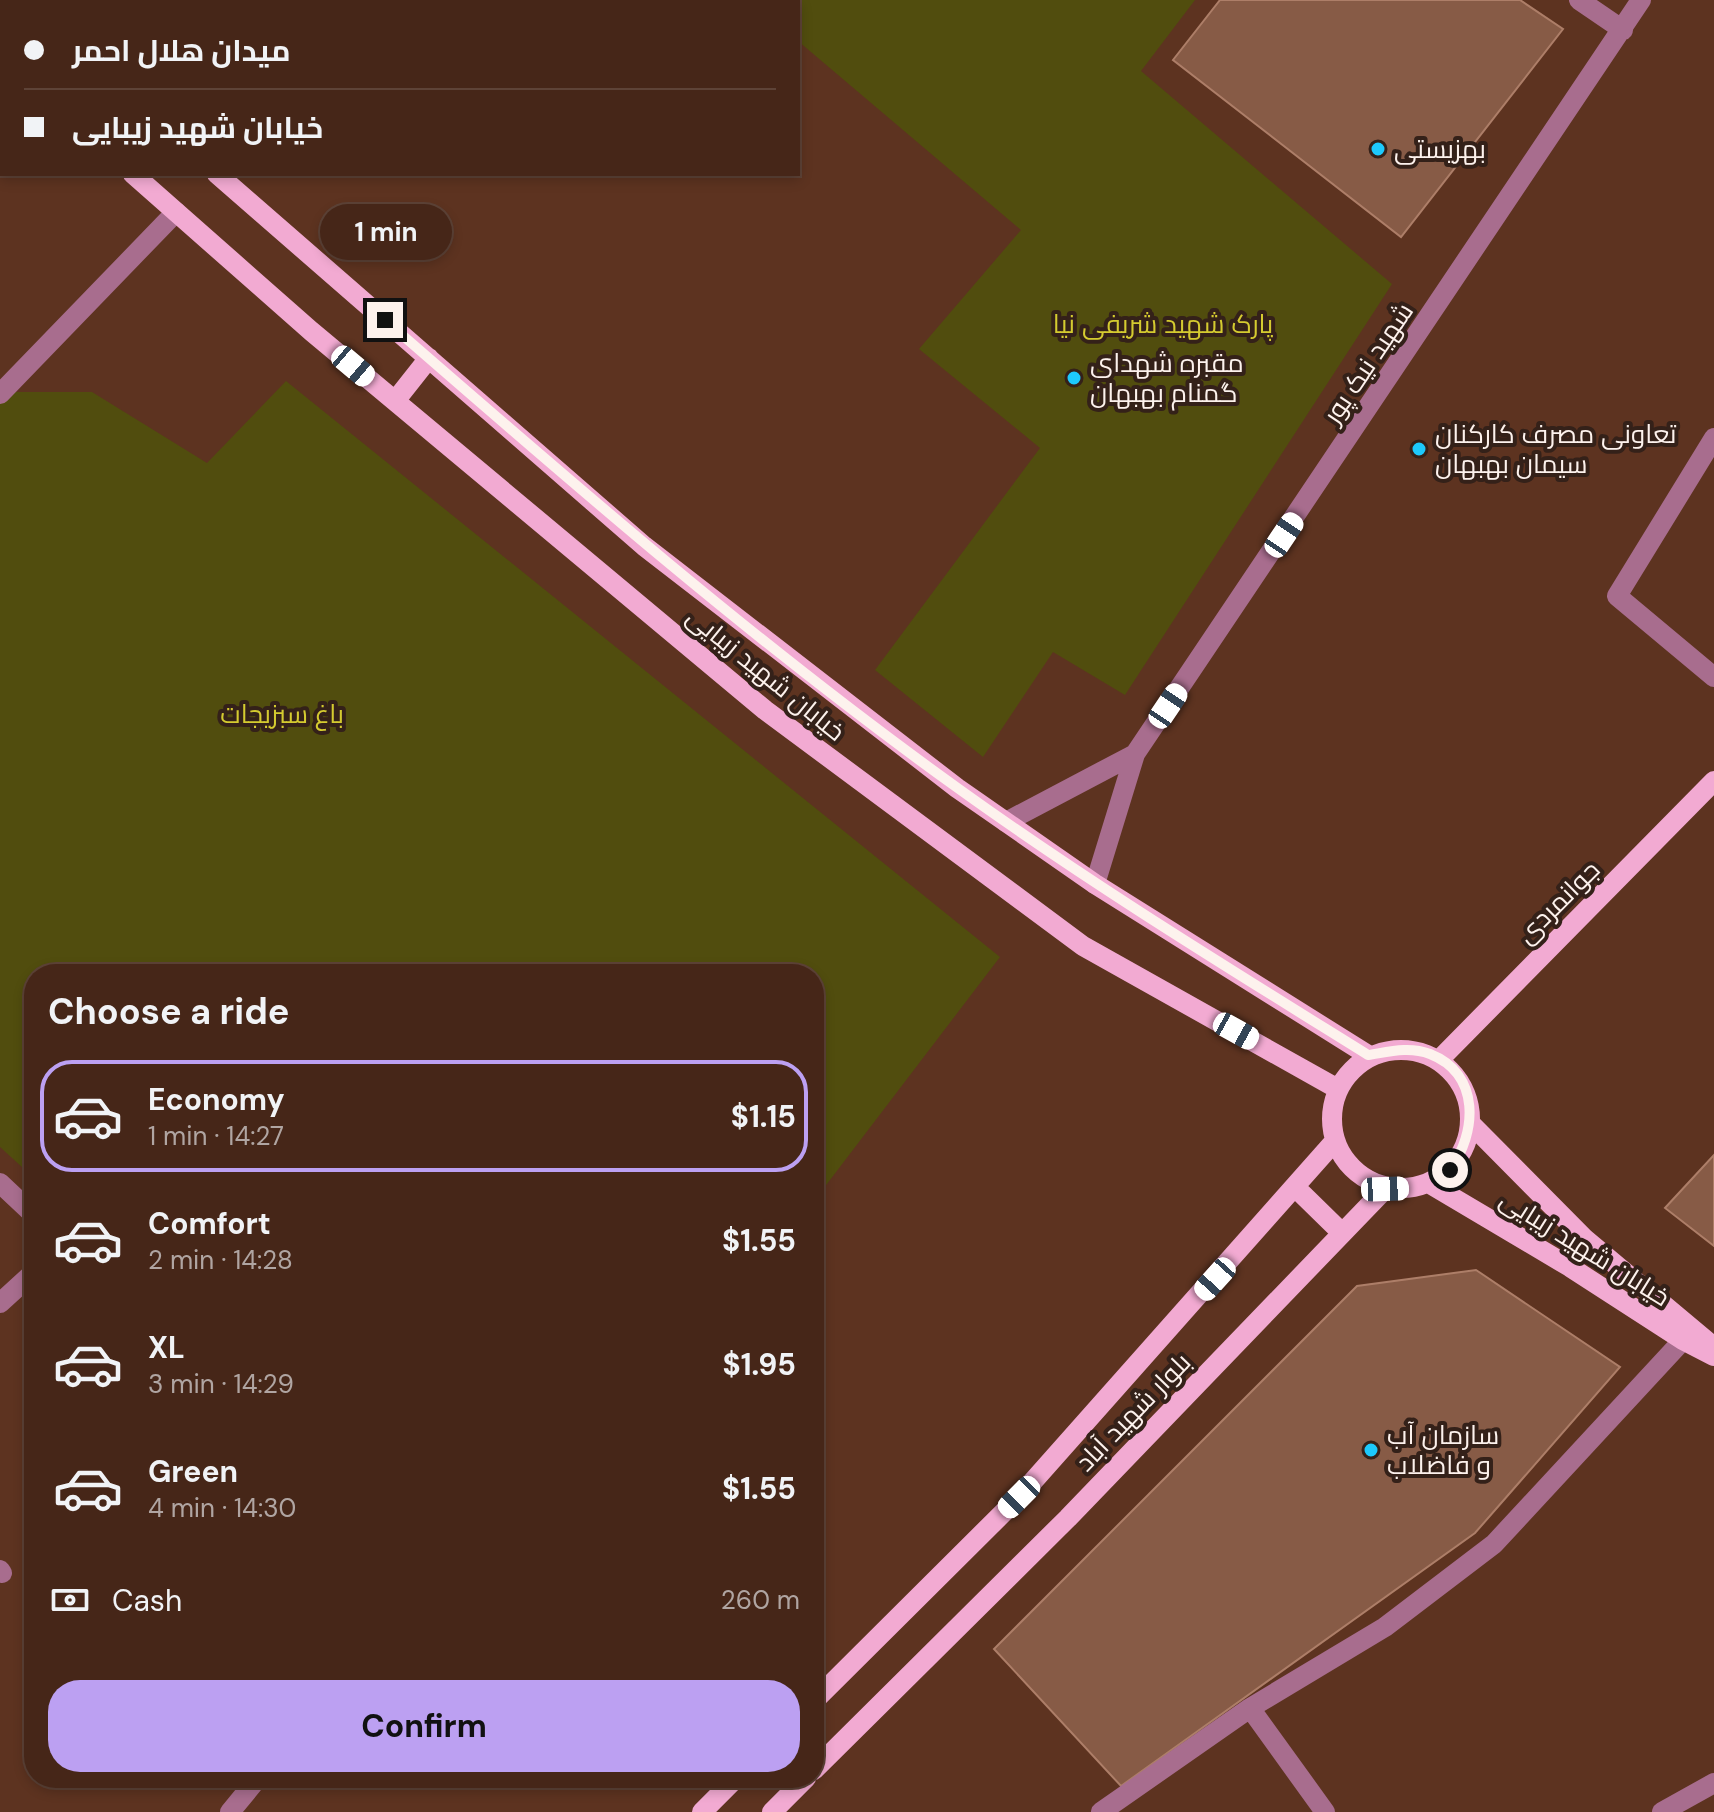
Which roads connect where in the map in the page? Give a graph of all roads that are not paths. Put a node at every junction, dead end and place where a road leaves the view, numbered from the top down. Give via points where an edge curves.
1 (1579, 0) edge
2 (1641, 0) edge
3 (1623, 30) junction
4 (135, 176) edge
5 (228, 177) edge
6 (176, 212) junction
7 (429, 358) junction
8 (0, 394) edge
9 (395, 401) junction
10 (1714, 438) edge
11 (1714, 677) edge
12 (1135, 754) junction
13 (1714, 781) edge
14 (1006, 822) junction
15 (1095, 884) junction
16 (1368, 1055) junction
17 (1439, 1060) junction
18 (1338, 1089) junction
19 (1470, 1123) junction
20 (1334, 1142) junction
21 (0, 1183) edge
22 (1430, 1184) junction
23 (1295, 1187) junction
24 (1385, 1189) junction
25 (24, 1206) edge
26 (1342, 1233) junction
27 (24, 1281) edge
28 (0, 1303) edge
29 (1683, 1340) junction
30 (1714, 1347) edge
31 (1714, 1356) edge
32 (824, 1683) edge
33 (1250, 1708) junction
34 (824, 1760) edge
35 (1714, 1783) edge
36 (250, 1788) edge
37 (726, 1788) edge
38 (796, 1788) edge
39 (230, 1812) edge
40 (702, 1812) edge
41 (772, 1812) edge
42 (1101, 1812) edge
43 (1325, 1812) edge
44 (1662, 1812) edge

1 - 3 street
2 - 3 street, شهید نیک پور
3 - 12 street, شهید نیک پور
4 - 6 main road, خیابان شهید زیبایی
5 - 7 main road, خیابان شهید زیبایی
6 - 8 street
6 - 9 main road, خیابان شهید زیبایی
7 - 9 main road
7 - 14 main road, خیابان شهید زیبایی via 644,546
9 - 18 main road, خیابان شهید زیبایی via 765,710 1083,946
10 - 11 street via 1617,596
12 - 14 street, شهید نیک پور
12 - 15 street, شهید نیک پور
13 - 17 main road, جوانمردی
14 - 15 main road, خیابان شهید زیبایی
15 - 16 main road, خیابان شهید زیبایی
16 - 17 main road via 1406,1049
16 - 18 main road
17 - 19 main road via 1463,1085
18 - 20 main road via 1331,1118
19 - 22 main road via 1463,1152
19 - 30 main road, خیابان شهید زیبایی via 1585,1239
20 - 23 main road, بلوار شهید آباد
20 - 24 main road via 1346,1161
21 - 25 street
22 - 24 main road
22 - 29 main road, خیابان شهید زیبایی
23 - 26 main road
23 - 32 main road, بلوار شهید آباد via 1019,1497
24 - 26 main road, بلوار شهید آباد
26 - 34 main road, بلوار شهید آباد via 1068,1518
27 - 28 street
29 - 31 main road, خیابان شهید زیبایی
29 - 33 street via 1494,1544 1385,1627
33 - 42 street
33 - 43 street
35 - 44 street
36 - 39 street
37 - 40 main road
38 - 41 main road

